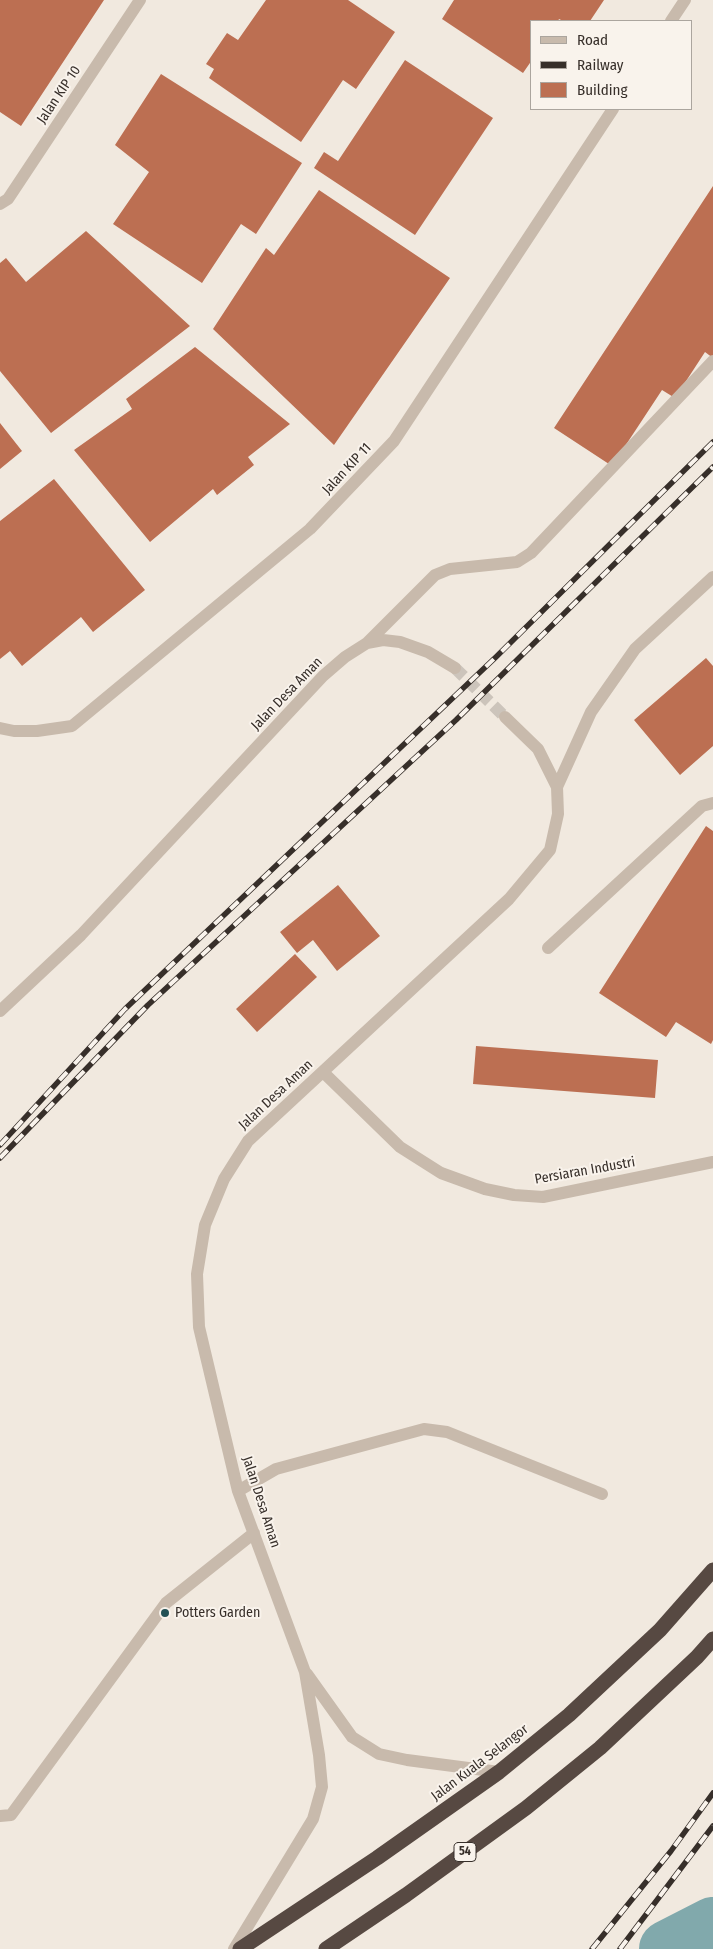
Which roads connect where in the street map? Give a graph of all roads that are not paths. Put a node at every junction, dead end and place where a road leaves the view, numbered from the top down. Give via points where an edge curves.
1 (140, 0) edge
2 (685, 0) edge
3 (672, 20) edge
4 (612, 110) edge
5 (3, 198) edge
6 (713, 360) edge
7 (713, 577) edge
8 (368, 643) junction
9 (455, 668) tunnel mouth
10 (505, 717) tunnel mouth
11 (0, 728) edge
12 (557, 787) junction
13 (713, 803) edge
14 (548, 948) dead end
15 (0, 1011) edge
16 (323, 1072) junction
17 (713, 1162) edge
18 (238, 1491) junction
19 (602, 1494) dead end
20 (254, 1533) junction
21 (713, 1570) edge
22 (713, 1639) edge
23 (305, 1672) junction
24 (499, 1772) junction
25 (0, 1816) edge
26 (234, 1949) edge
27 (240, 1949) edge
28 (326, 1949) edge

1 - 5 street, Jalan KIP 10
2 - 3 street
4 - 11 street, Jalan KIP 11 via 394,441 310,529 72,726 37,732
6 - 8 street via 530,553 516,562 450,569 435,575
7 - 12 street via 635,649 591,712
8 - 9 street, Jalan Desa Aman via 383,640 400,642 428,652
8 - 15 street, Jalan Desa Aman via 323,676 81,934
10 - 12 street, Jalan Desa Aman via 538,749
12 - 16 street, Jalan Desa Aman via 558,814 550,850 509,899
13 - 14 street via 702,806
16 - 17 street, Persiaran Industri via 400,1147 441,1173 514,1196 543,1197
16 - 18 street, Jalan Desa Aman via 248,1141 224,1179 205,1226 196,1274 199,1327
18 - 19 street via 276,1469 424,1429 447,1432
18 - 20 street, Jalan Desa Aman
20 - 23 street, Jalan Desa Aman
20 - 25 street via 166,1603 11,1815
21 - 24 highway, Jalan Kuala Selangor via 653,1636 569,1715
22 - 28 highway, 54 via 600,1748 406,1895
23 - 24 street, Jalan Desa Aman via 352,1737 379,1754
23 - 26 street, Jalan Desa Aman via 322,1787 313,1819
24 - 27 highway, Jalan Kuala Selangor

